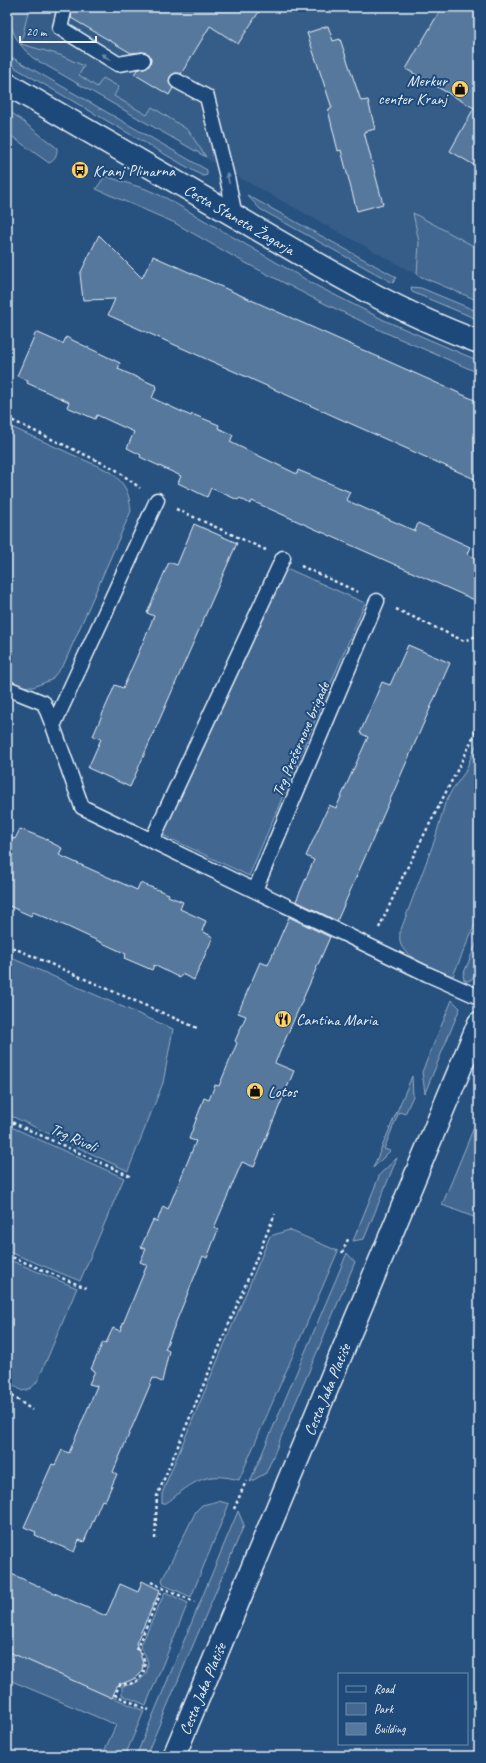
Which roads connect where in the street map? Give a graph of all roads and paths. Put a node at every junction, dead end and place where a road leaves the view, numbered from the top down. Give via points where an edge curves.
1 (65, 7) edge
2 (143, 60) dead end
3 (177, 81) dead end
4 (7, 84) edge
5 (235, 216) junction
6 (479, 342) edge
7 (7, 418) edge
8 (157, 500) junction
9 (283, 558) junction
10 (377, 601) junction
11 (479, 635) edge
12 (7, 688) edge
13 (479, 723) edge
14 (53, 726) junction
15 (152, 840) junction
16 (255, 890) junction
17 (7, 945) edge
18 (371, 947) junction
19 (479, 997) edge
20 (479, 1023) edge
21 (196, 1028) dead end
22 (7, 1120) edge
23 (130, 1176) dead end
24 (275, 1214) dead end
25 (349, 1237) dead end
26 (342, 1253) dead end
27 (7, 1256) edge
28 (86, 1288) dead end
29 (7, 1392) edge
30 (32, 1410) dead end
31 (246, 1481) dead end
32 (234, 1509) dead end
33 (155, 1539) dead end
34 (151, 1582) dead end
35 (163, 1588) junction
36 (195, 1602) dead end
37 (149, 1710) dead end
38 (174, 1756) edge

2 -> 1 lane via 118,64 60,28
5 -> 3 lane via 228,177 207,97
4 - 5 street, Cesta Staneta Žagarja
5 - 6 street, Cesta Staneta Žagarja via 303,257 392,305
7 - 8 path via 115,469
8 - 9 path
8 - 14 lane
9 - 10 path
9 - 15 lane
10 - 11 path via 464,641
10 - 16 lane, Trg Prešernove brigade
12 - 14 lane via 44,703
13 - 18 path via 403,876
14 - 15 lane via 82,807
15 - 16 lane
16 - 18 lane
17 - 21 path
18 - 19 lane
20 - 38 street, Cesta Jaka Platiše
22 - 23 path, Trg Rivoli
24 - 33 path via 156,1496
25 - 26 path
27 - 28 path
29 - 30 path
31 - 32 path
34 - 35 path
35 - 36 path
35 - 37 path via 136,1649 142,1653 144,1669 136,1682 120,1684 115,1695

